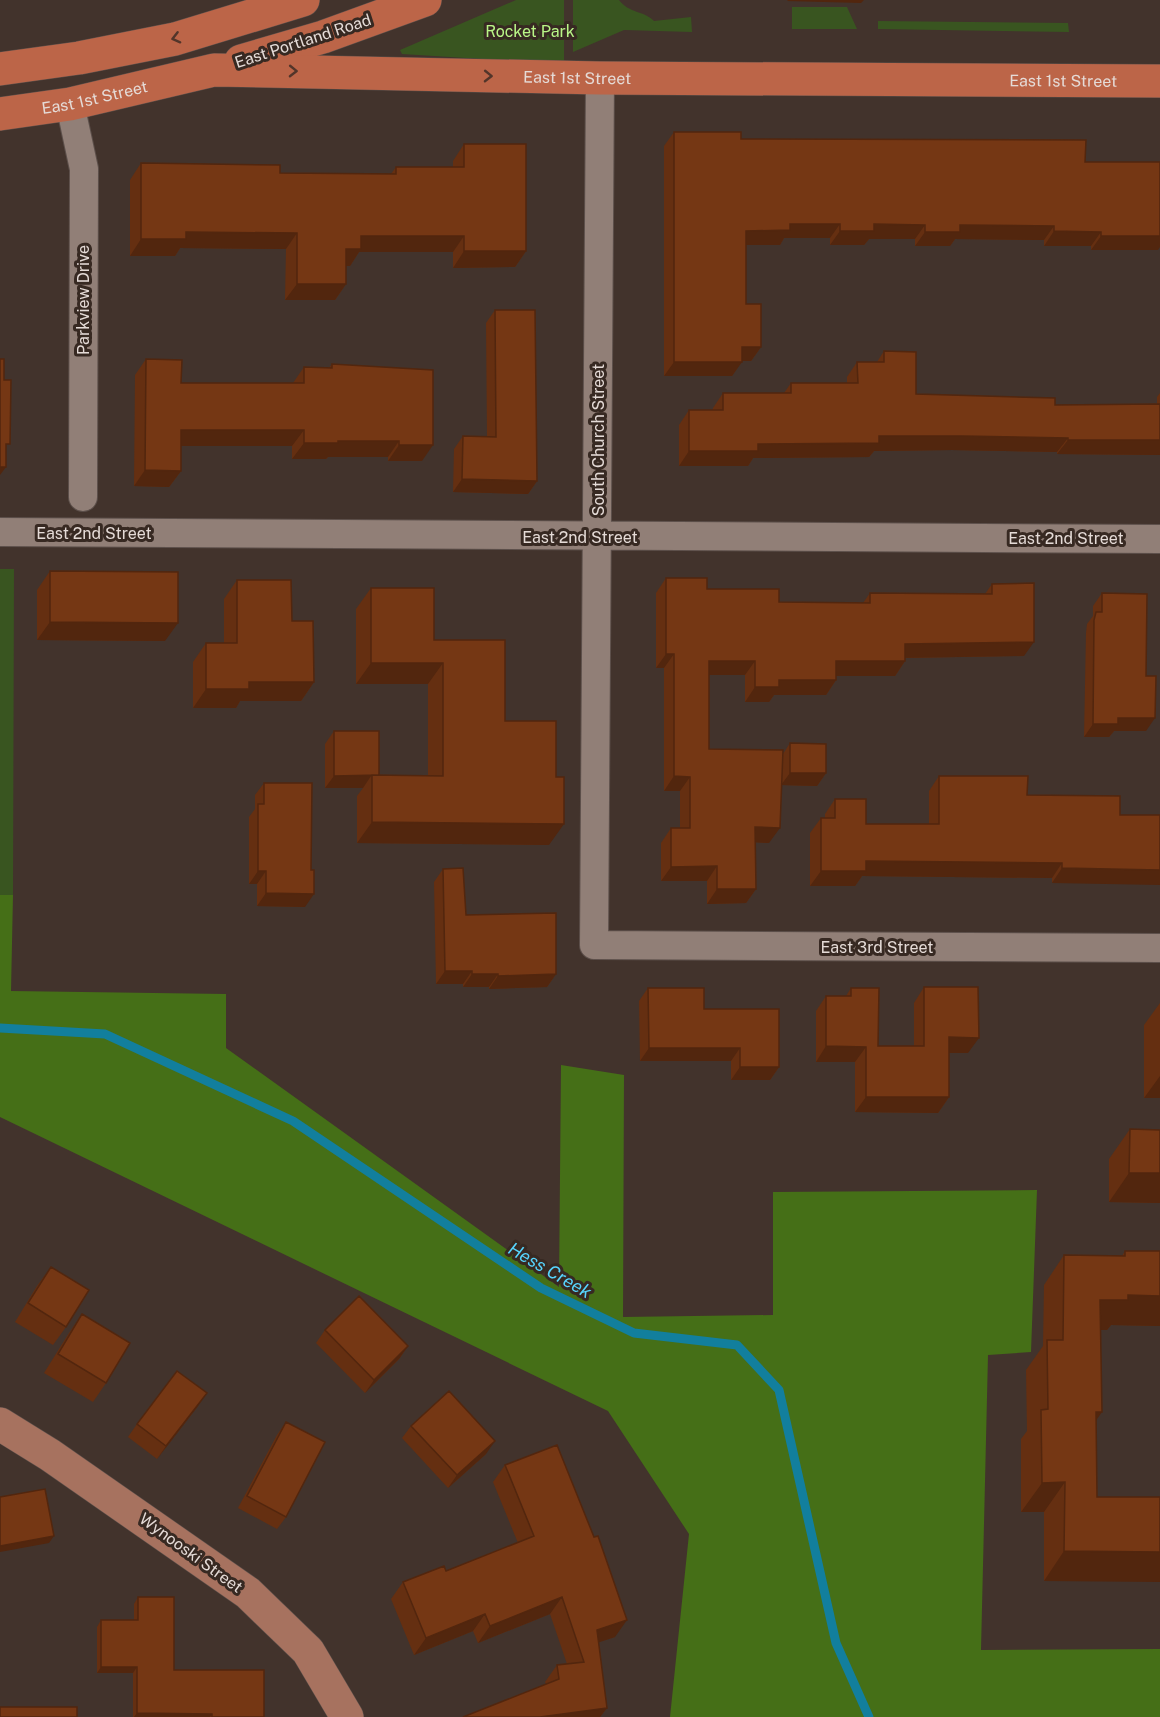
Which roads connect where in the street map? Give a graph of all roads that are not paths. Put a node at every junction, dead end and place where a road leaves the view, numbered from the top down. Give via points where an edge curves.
1 (303, 0) edge
2 (425, 0) edge
3 (0, 69) edge
4 (214, 70) junction
5 (600, 78) junction
6 (1160, 81) edge
7 (70, 104) junction
8 (0, 114) edge
9 (83, 497) dead end
10 (0, 532) edge
11 (598, 537) junction
12 (1160, 538) edge
13 (594, 945) joint
14 (1160, 948) edge
15 (0, 1424) edge
16 (347, 1717) edge

1 -> 3 main road via 175,39
2 - 4 main road, East Portland Road via 323,37
4 -> 5 main road, East 1st Street
4 - 7 main road, East 1st Street
5 - 6 main road, East 1st Street
5 - 11 street, South Church Street
7 - 8 main road, East 1st Street
7 - 9 street, Parkview Drive via 84,169
10 - 11 street, East 2nd Street
11 - 12 street, East 2nd Street
11 - 13 street, South Church Street
13 - 14 street, East 3rd Street
15 - 16 main road, Wynooski Street via 79,1474 248,1593 308,1651

